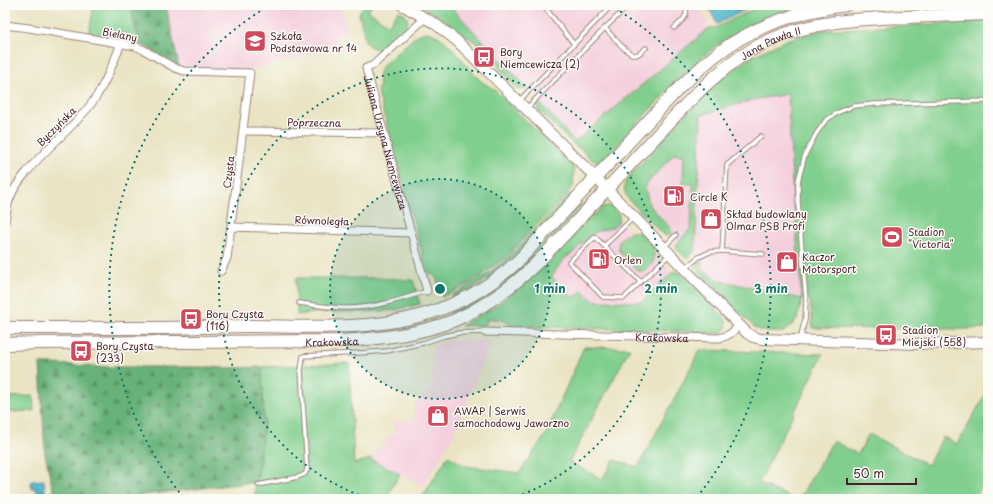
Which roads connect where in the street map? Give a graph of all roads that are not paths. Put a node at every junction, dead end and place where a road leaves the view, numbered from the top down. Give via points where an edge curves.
1 (402, 5) edge
2 (543, 5) edge
3 (612, 5) edge
4 (629, 5) edge
5 (684, 5) edge
6 (846, 5) edge
7 (988, 14) edge
8 (424, 17) junction
9 (5, 26) edge
10 (605, 28) junction
11 (674, 28) dead end
12 (121, 43) junction
13 (574, 44) junction
14 (646, 48) dead end
15 (250, 74) joint
16 (988, 101) edge
17 (522, 105) junction
18 (244, 130) junction
19 (384, 133) junction
20 (761, 136) dead end
21 (596, 178) junction
22 (606, 189) junction
23 (634, 217) junction
24 (5, 223) edge
25 (231, 228) junction
26 (412, 233) junction
27 (676, 235) dead end
28 (604, 246) junction
29 (667, 251) junction
30 (722, 251) junction
31 (763, 254) dead end
32 (684, 268) junction
33 (221, 272) dead end
34 (641, 282) junction
35 (427, 291) joint
36 (299, 303) dead end
37 (740, 325) junction
38 (5, 328) edge
39 (484, 332) joint
40 (801, 340) junction
41 (988, 342) edge
42 (5, 344) edge
43 (258, 485) dead end

1 - 8 street
2 - 13 lane
3 - 13 lane
4 - 10 lane
5 - 11 lane via 687,14
6 - 21 main road, Jana Pawła II via 778,20 726,48 702,66
7 - 22 main road, Jana Pawła II via 842,21 806,27 766,42 734,60 705,84
8 - 17 street via 456,40
8 - 19 street, Juliana Ursyna Niemcewicza via 372,66 366,68
9 - 12 street, Bielany
10 - 14 lane via 632,55 637,55
10 - 17 lane
12 - 15 street, Bielany via 135,46 184,71
12 - 24 street, Byczyńska via 96,98 17,184 11,195
13 - 17 lane
15 - 18 street, Czysta
16 - 40 lane via 854,106 826,120 805,154 798,181 806,300
17 - 21 street
18 - 19 street, Poprzeczna
18 - 25 street, Czysta
19 - 26 street, Juliana Ursyna Niemcewicza
20 - 30 lane via 727,165
21 - 22 street
21 - 38 main road, Krakowska via 536,242 489,285 440,310 419,316 393,322 350,326
22 - 23 street
22 - 42 main road, Krakowska via 513,285 471,312 426,330 369,340
23 - 28 lane
23 - 29 street
25 - 26 street, Równoległa
25 - 33 street, Czysta via 227,258
26 - 35 street, Juliana Ursyna Niemcewicza
27 - 29 lane
28 - 34 lane
28 - 34 lane via 596,237 569,262 603,296 624,298
29 - 32 street
29 - 34 lane
30 - 31 lane
30 - 32 lane via 704,254
32 - 37 street
35 - 36 lane via 365,307 343,308
37 - 39 street, Krakowska via 726,337 718,338
37 - 40 street via 756,338
39 - 43 lane via 459,333 387,351 303,356 301,370 307,470 298,477
40 - 41 street via 920,344

